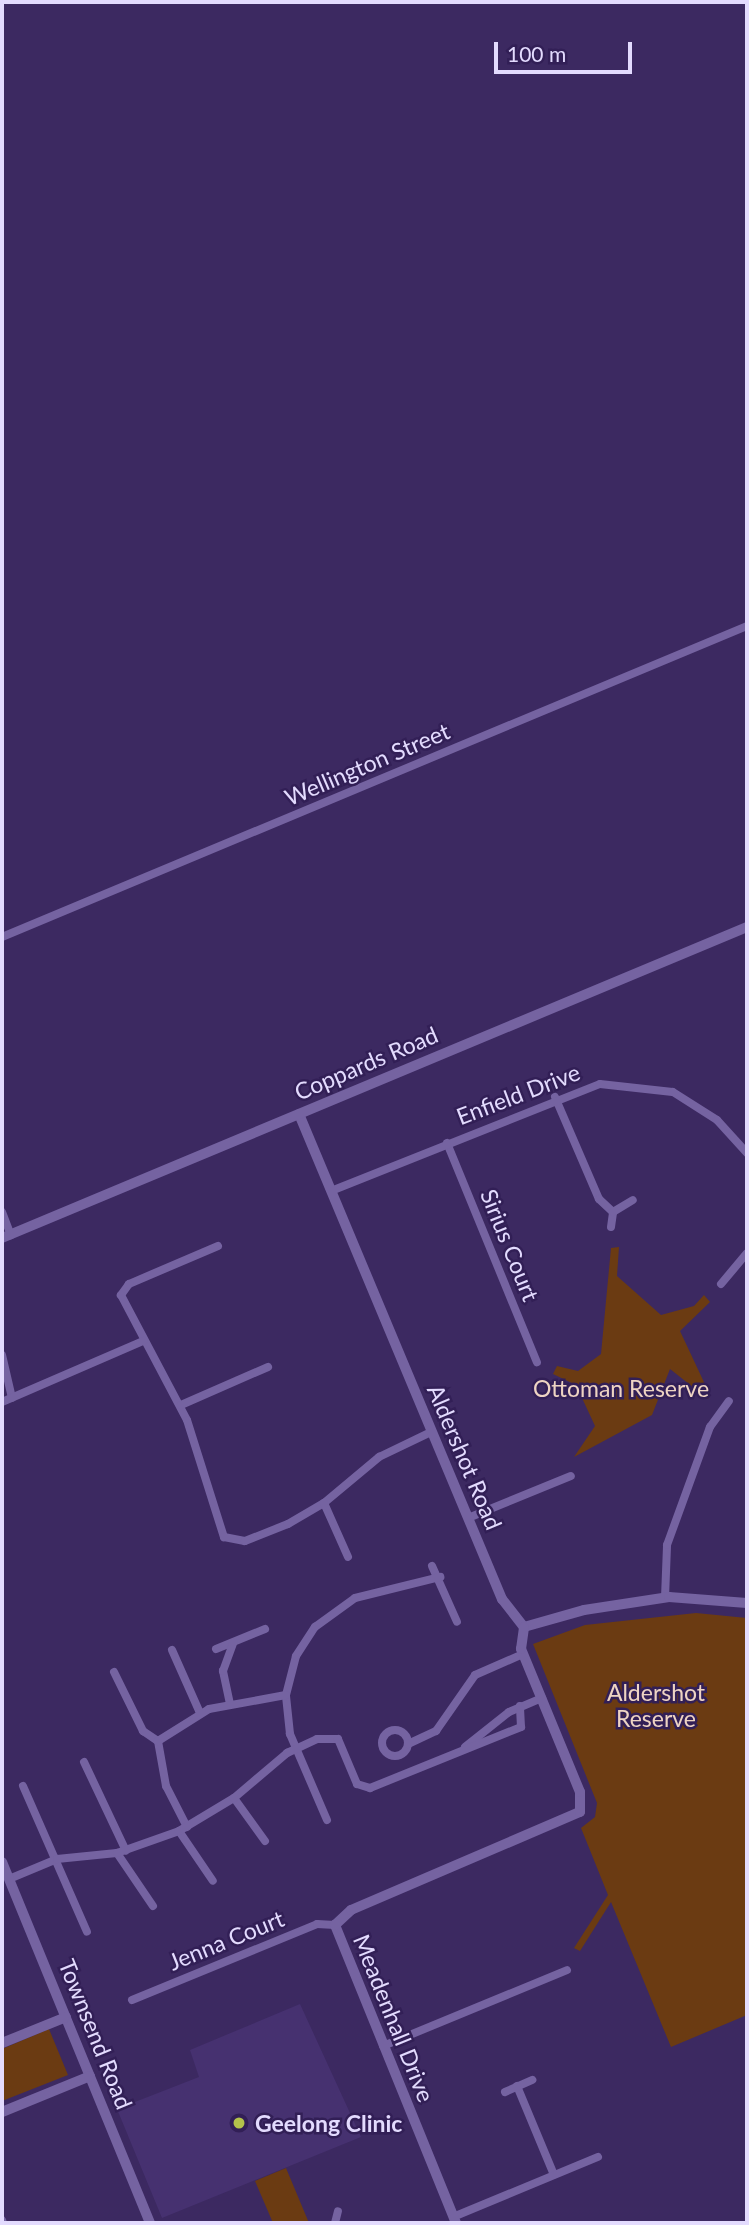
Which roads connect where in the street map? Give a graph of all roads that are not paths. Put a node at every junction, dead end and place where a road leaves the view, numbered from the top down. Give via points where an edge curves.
1 (747, 626) edge
2 (747, 926) edge
3 (2, 937) edge
4 (555, 1097) junction
5 (299, 1114) junction
6 (447, 1143) junction
7 (747, 1153) edge
8 (331, 1191) junction
9 (633, 1200) dead end
10 (2, 1212) edge
11 (613, 1212) junction
12 (611, 1227) dead end
13 (6, 1237) edge
14 (218, 1245) dead end
15 (747, 1253) edge
16 (721, 1284) dead end
17 (142, 1342) junction
18 (2, 1355) edge
19 (537, 1362) dead end
20 (268, 1367) dead end
21 (12, 1398) junction
22 (729, 1401) dead end
23 (2, 1402) edge
24 (181, 1405) junction
25 (431, 1432) junction
26 (571, 1476) dead end
27 (324, 1503) junction
28 (468, 1518) junction
29 (348, 1558) dead end
30 (432, 1566) dead end
31 (440, 1577) junction
32 (665, 1598) junction
33 (747, 1603) edge
34 (457, 1622) dead end
35 (524, 1627) junction
36 (265, 1629) dead end
37 (233, 1643) junction
38 (216, 1649) dead end
39 (172, 1650) dead end
40 (523, 1654) junction
41 (114, 1672) dead end
42 (286, 1695) junction
43 (542, 1698) junction
44 (230, 1704) junction
45 (520, 1706) junction
46 (200, 1713) junction
47 (488, 1728) junction
48 (493, 1738) junction
49 (158, 1741) junction
50 (408, 1744) dead end
51 (294, 1749) junction
52 (463, 1749) junction
53 (83, 1762) dead end
54 (23, 1786) dead end
55 (234, 1798) junction
56 (327, 1820) dead end
57 (183, 1829) junction
58 (265, 1841) dead end
59 (122, 1852) junction
60 (57, 1859) junction
61 (2, 1861) edge
62 (9, 1879) junction
63 (213, 1881) dead end
64 (153, 1906) dead end
65 (335, 1925) junction
66 (87, 1932) dead end
67 (567, 1970) dead end
68 (132, 2000) dead end
69 (66, 2017) junction
70 (2, 2043) edge
71 (383, 2046) junction
72 (90, 2076) junction
73 (532, 2080) dead end
74 (517, 2086) junction
75 (505, 2092) dead end
76 (2, 2112) edge
77 (598, 2157) dead end
78 (554, 2175) junction
79 (338, 2211) dead end
80 (455, 2220) edge
81 (150, 2223) edge
82 (335, 2223) edge

1 - 3 street, Wellington Street
2 - 5 street, Coppards Road
4 - 6 street, Enfield Drive
4 - 7 street, Enfield Drive via 600,1084 653,1086 704,1110
4 - 11 street via 599,1199
5 - 8 street, Aldershot Road
5 - 13 street, Coppards Road
6 - 8 street, Enfield Drive
6 - 19 street, Sirius Court
8 - 25 street, Aldershot Road
9 - 11 street
10 - 13 street
11 - 12 street
14 - 17 street via 123,1289 122,1301
15 - 16 street
17 - 21 street
17 - 24 street
18 - 21 street
20 - 24 street
21 - 23 street
22 - 32 street via 710,1427 667,1545
24 - 27 street via 224,1537 237,1543 257,1538
25 - 27 street via 379,1457
25 - 28 street, Aldershot Road
26 - 28 street
27 - 29 street
28 - 35 street, Aldershot Road via 506,1610
30 - 31 street
31 - 34 street
31 - 42 street via 367,1592 328,1615 296,1656
32 - 33 street
32 - 35 street via 584,1610
35 - 40 street
36 - 37 street
37 - 38 street
37 - 44 street via 223,1671
39 - 46 street
40 - 43 street
40 - 50 street via 475,1675 436,1731
41 - 49 street via 143,1731
42 - 44 street
42 - 51 street
43 - 45 street
43 - 65 street, Meadenhall Drive via 580,1792 580,1812 351,1910
44 - 46 street
45 - 47 street
45 - 48 street via 523,1725
46 - 49 street
47 - 48 street
47 - 52 street
48 - 52 street
49 - 57 street via 160,1769
51 - 52 street via 334,1736 365,1788
51 - 55 street
51 - 56 street
53 - 59 street
54 - 60 street
55 - 57 street
55 - 58 street
57 - 59 street
57 - 63 street
59 - 60 street
59 - 64 street
60 - 62 street
60 - 66 street
61 - 62 street, Townsend Road
62 - 69 street, Townsend Road
65 - 68 street, Jenna Court via 317,1924
65 - 71 street, Meadenhall Drive
67 - 71 street
69 - 70 street
69 - 72 street, Townsend Road
71 - 80 street, Meadenhall Drive
72 - 76 street
72 - 81 street, Townsend Road
73 - 74 street
74 - 75 street
74 - 78 street
77 - 78 street
78 - 80 street
79 - 82 street

